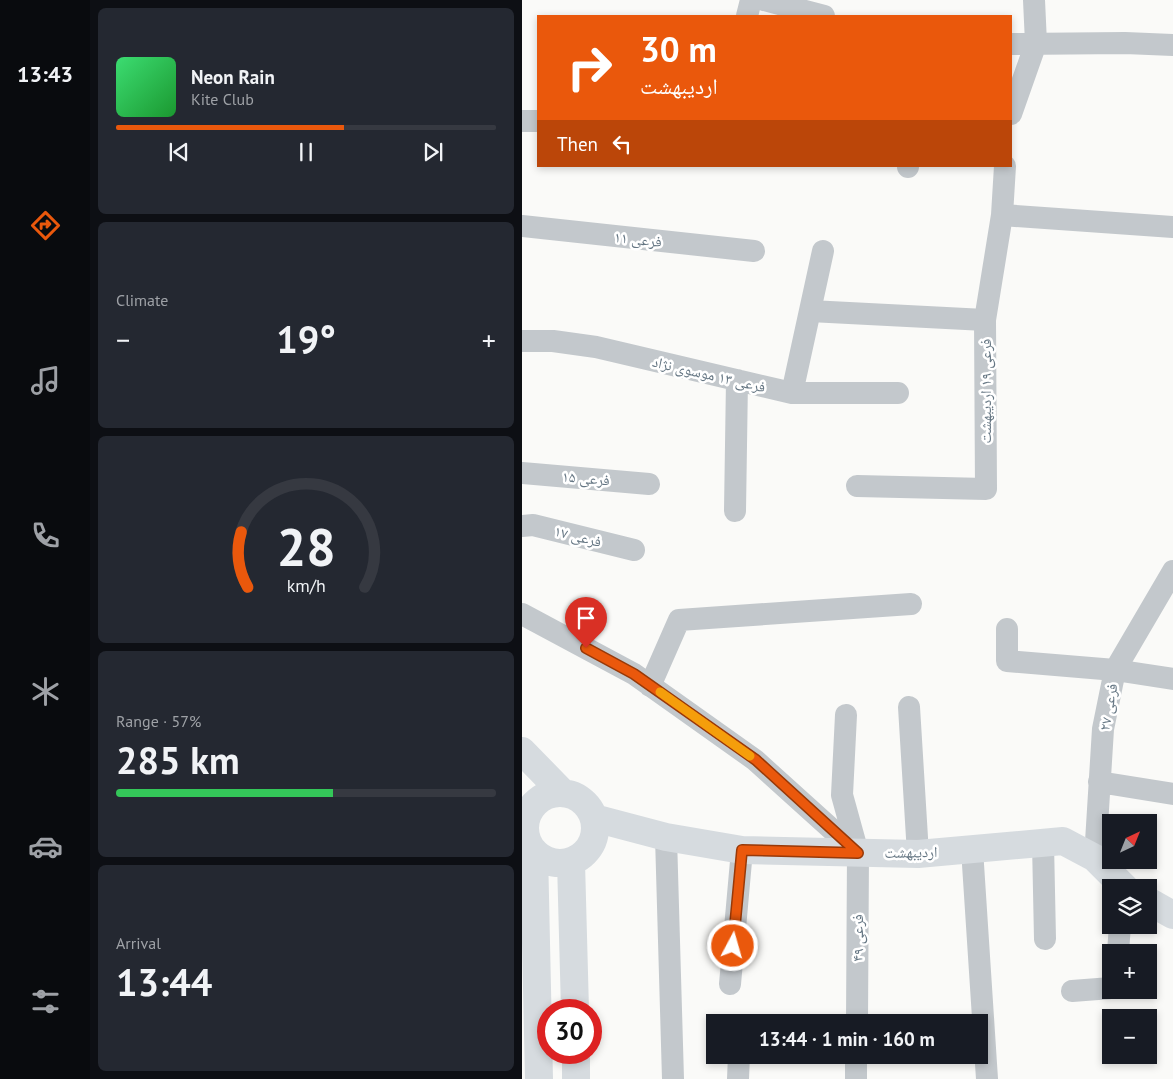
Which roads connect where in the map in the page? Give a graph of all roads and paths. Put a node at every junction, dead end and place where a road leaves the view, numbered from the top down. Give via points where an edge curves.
1 (751, 0) edge
2 (764, 0) edge
3 (1034, 0) edge
4 (747, 15) edge
5 (820, 15) edge
6 (1036, 43) junction
7 (1012, 44) edge
8 (1172, 45) edge
9 (1012, 111) edge
10 (522, 121) edge
11 (537, 122) edge
12 (1004, 167) edge
13 (1002, 215) junction
14 (522, 226) edge
15 (1172, 227) edge
16 (754, 251) dead end
17 (823, 251) dead end
18 (810, 312) junction
19 (985, 320) junction
20 (522, 341) edge
21 (737, 380) junction
22 (792, 393) junction
23 (898, 393) dead end
24 (522, 473) edge
25 (649, 484) dead end
26 (858, 486) dead end
27 (735, 511) dead end
28 (522, 526) edge
29 (634, 550) dead end
30 (1172, 571) edge
31 (911, 604) dead end
32 (522, 614) edge
33 (1007, 629) dead end
34 (1115, 670) junction
35 (1172, 679) edge
36 (650, 686) junction
37 (909, 707) dead end
38 (846, 715) dead end
39 (522, 751) edge
40 (1099, 782) junction
41 (563, 793) junction
42 (1172, 794) edge
43 (526, 803) edge
44 (594, 818) junction
45 (666, 837) junction
46 (527, 843) edge
47 (1043, 843) junction
48 (972, 849) junction
49 (742, 850) junction
50 (858, 853) junction
51 (918, 854) junction
52 (1095, 858) junction
53 (571, 862) junction
54 (1116, 879) edge
55 (1157, 906) edge
56 (1172, 915) edge
57 (1045, 939) dead end
58 (730, 984) dead end
59 (1102, 989) edge
60 (1072, 991) dead end
61 (575, 999) edge
62 (856, 1014) edge
63 (576, 1064) edge
64 (739, 1064) edge
65 (856, 1064) edge
66 (539, 1079) edge
67 (576, 1079) edge
68 (673, 1079) edge
69 (738, 1079) edge
70 (856, 1079) edge
71 (987, 1079) edge

1 - 4 street
2 - 5 street
3 - 6 street
6 - 7 street
6 - 8 street
6 - 9 street
10 - 11 street
12 - 13 street, فرعی ۱۹ اردیبهشت
13 - 15 street
13 - 19 street, فرعی ۱۹ اردیبهشت
14 - 16 street, فرعی ۱۱
17 - 18 street
18 - 19 street
18 - 22 street
19 - 26 street, فرعی ۱۹ اردیبهشت via 986,489
20 - 21 street, فرعی ۱‍۳ موسوی نژاد via 553,341 596,347
21 - 22 street, فرعی ۱‍۳ موسوی نژاد
21 - 27 street
22 - 23 street, فرعی ۱‍۳ موسوی نژاد
24 - 25 street, فرعی ۱۵
28 - 29 street, فرعی ۱۷ via 534,525
30 - 34 street, فرعی ۲۷
31 - 36 street via 679,620
32 - 36 street via 634,674
33 - 34 street via 1007,661
34 - 35 street
34 - 40 street, فرعی ۲۷ via 1103,729
36 - 50 street via 756,760
37 - 51 street
38 - 50 street, فرعی ۴۹ via 842,795
39 - 41 main road
40 - 42 street
40 - 52 street, فرعی ۲۷
41 - 43 main road
41 - 44 main road via 588,805
43 - 46 main road
44 - 45 main road, اردیبهشت
44 - 53 main road via 596,831 592,845 584,855
45 - 49 main road, اردیبهشت
45 - 68 street
46 - 53 main road via 544,860
46 - 66 main road
47 - 48 main road, اردیبهشت
47 - 52 main road, اردیبهشت via 1063,841
47 - 57 street
48 - 51 main road, اردیبهشت
48 - 71 street
49 - 50 main road, اردیبهشت
49 - 58 street
50 - 51 main road, اردیبهشت
50 - 62 street, فرعی ۴۹
52 - 54 main road, اردیبهشت
53 - 61 main road
55 - 56 main road
59 - 60 street
63 - 67 main road
64 - 69 street
65 - 70 street

